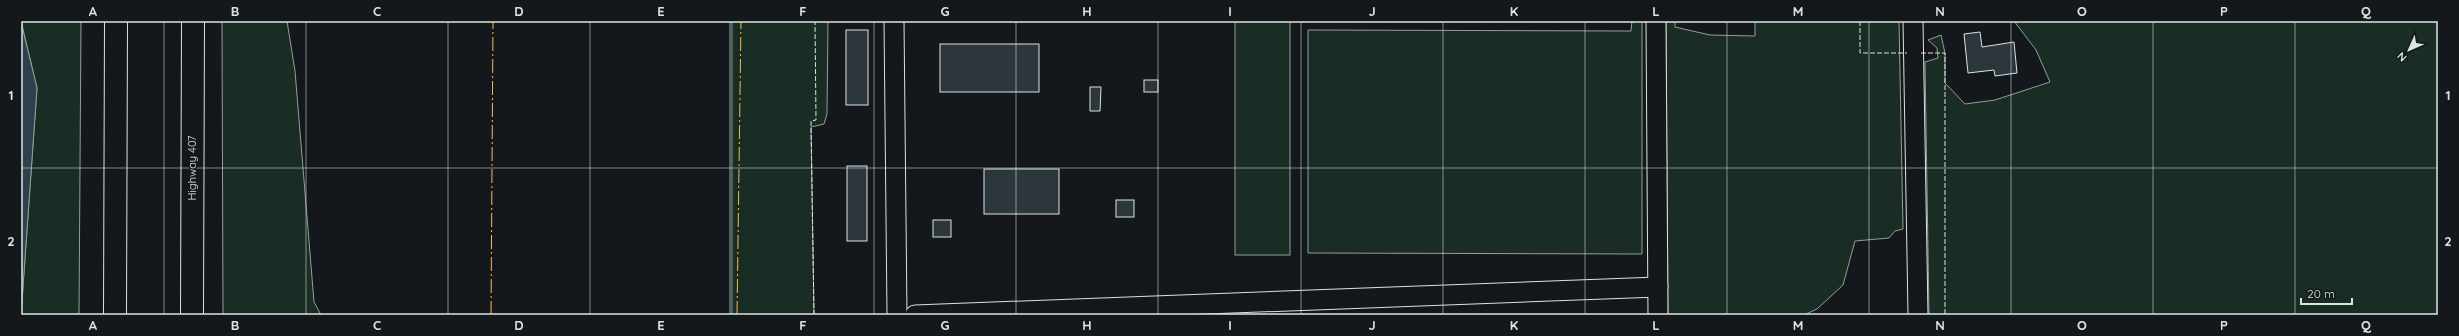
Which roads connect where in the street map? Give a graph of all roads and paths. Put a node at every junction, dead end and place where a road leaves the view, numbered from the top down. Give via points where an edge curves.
1 (116, 21) edge
2 (193, 21) edge
3 (894, 21) edge
4 (1656, 21) edge
5 (1914, 21) edge
6 (1658, 287) junction
7 (115, 315) edge
8 (192, 315) edge
9 (897, 315) edge
10 (915, 315) edge
11 (1658, 315) edge
12 (1918, 315) edge

1 - 7 highway
2 - 8 highway, Highway 407
3 - 9 lane
4 - 6 lane
5 - 12 lane
6 - 10 lane
6 - 11 lane

